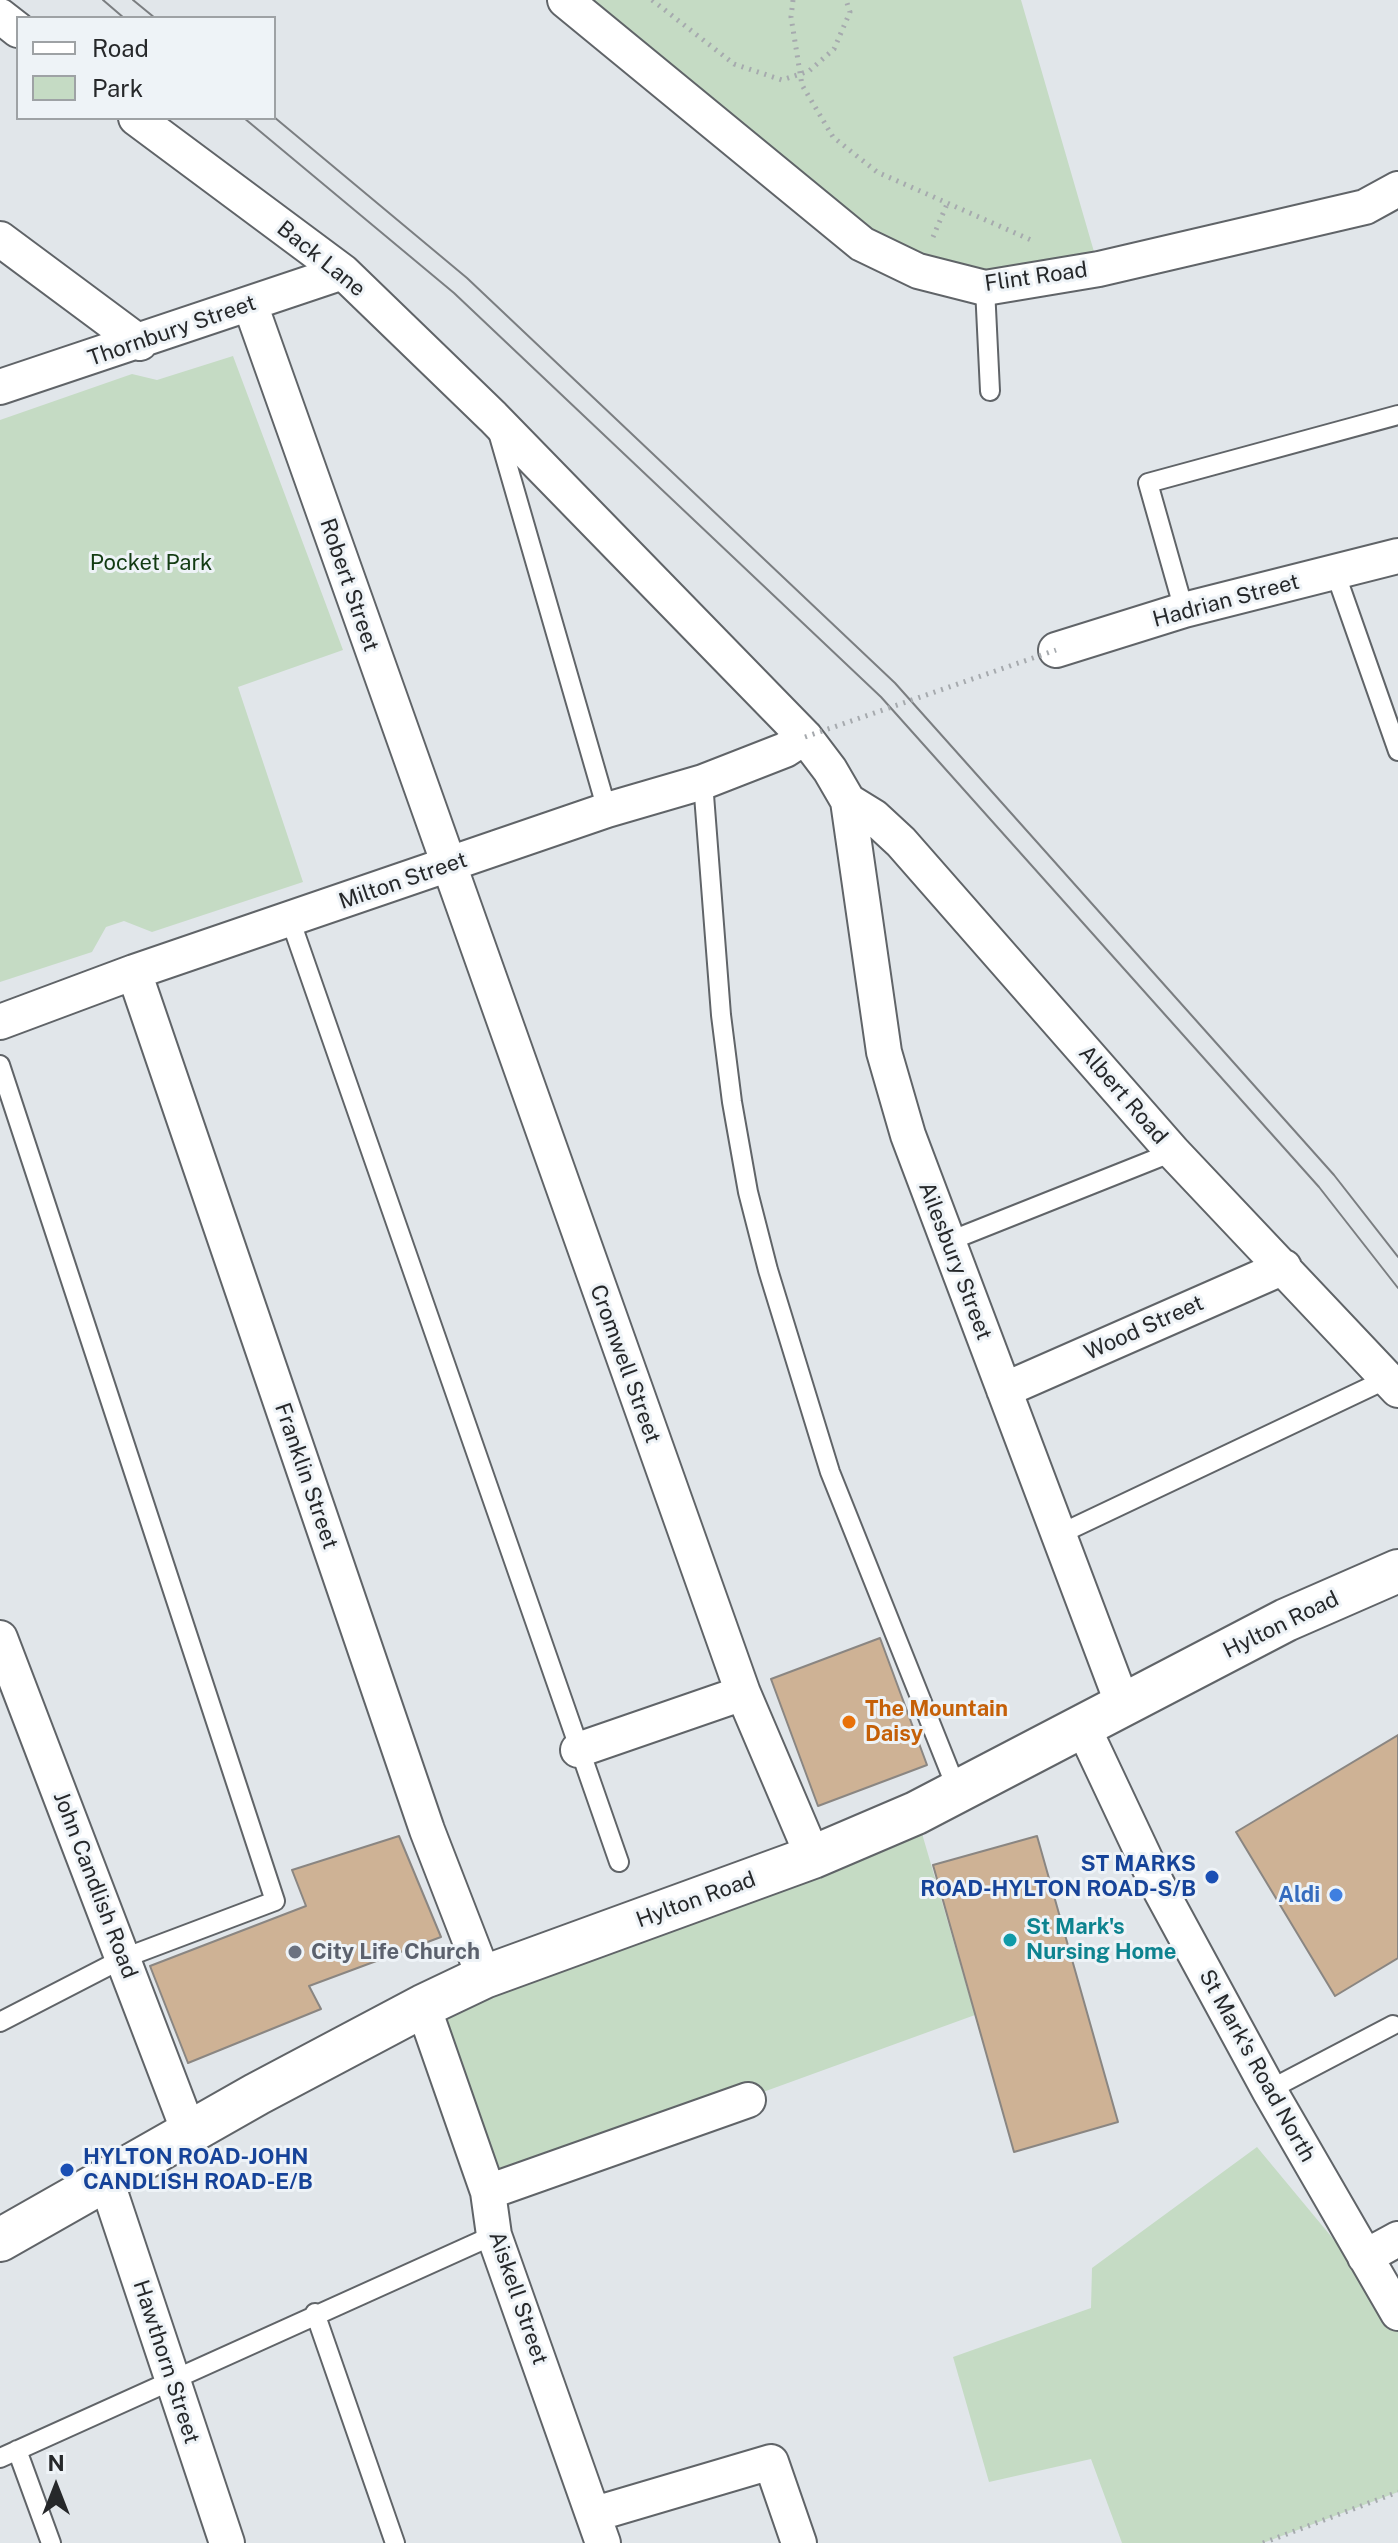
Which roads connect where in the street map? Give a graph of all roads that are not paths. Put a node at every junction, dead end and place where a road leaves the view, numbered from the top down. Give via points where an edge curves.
1 (565, 0) edge
2 (0, 16) edge
3 (16, 28) edge
4 (139, 120) edge
5 (1398, 189) edge
6 (0, 239) edge
7 (343, 272) junction
8 (985, 288) junction
9 (250, 304) junction
10 (140, 343) junction
11 (0, 387) edge
12 (990, 391) dead end
13 (1398, 415) edge
14 (493, 417) junction
15 (1398, 556) edge
16 (1335, 572) junction
17 (1184, 610) junction
18 (1056, 650) road end
19 (805, 737) junction
20 (1398, 751) edge
21 (703, 782) junction
22 (848, 801) junction
23 (607, 810) junction
24 (448, 867) junction
25 (290, 919) junction
26 (134, 972) junction
27 (0, 1022) edge
28 (0, 1065) edge
29 (1173, 1152) junction
30 (947, 1242) junction
31 (1284, 1267) junction
32 (1394, 1384) edge
33 (1004, 1390) junction
34 (1060, 1534) junction
35 (1398, 1571) edge
36 (0, 1638) edge
37 (743, 1693) junction
38 (1123, 1705) junction
39 (1083, 1727) junction
40 (578, 1750) junction
41 (958, 1792) junction
42 (813, 1857) junction
43 (619, 1862) dead end
44 (124, 1958) junction
45 (484, 1977) junction
46 (423, 2006) junction
47 (0, 2022) edge
48 (1393, 2025) dead end
49 (1269, 2090) junction
50 (748, 2100) dead end
51 (189, 2132) junction
52 (106, 2180) junction
53 (488, 2192) junction
54 (494, 2235) junction
55 (1398, 2239) edge
56 (0, 2240) edge
57 (1365, 2257) junction
58 (315, 2313) junction
59 (1398, 2313) edge
60 (171, 2380) junction
61 (9, 2454) edge
62 (599, 2528) edge
63 (51, 2543) edge
64 (227, 2543) edge
65 (395, 2543) edge
66 (799, 2543) edge

1 - 8 street, Flint Road via 862,244 918,271
2 - 3 street
4 - 7 street, Back Lane
5 - 8 street, Flint Road via 1365,207 1099,269
6 - 10 street
7 - 9 street, Thornbury Street
7 - 14 street, Back Lane
8 - 12 lane
9 - 10 street, Thornbury Street
9 - 24 street, Robert Street
10 - 11 street, Thornbury Street
13 - 17 lane via 1148,483
14 - 19 street, Back Lane
14 - 23 lane
15 - 16 street, Hadrian Street
16 - 17 street, Hadrian Street
16 - 20 lane
17 - 18 street, Hadrian Street
19 - 21 street, Milton Street
19 - 22 street, Back Lane
21 - 23 street, Milton Street
21 - 41 lane via 730,1087 748,1192 830,1472
22 - 29 street, Albert Road via 901,842
22 - 30 street, Ailesbury Street via 884,1052
23 - 24 street, Milton Street
24 - 25 street, Milton Street
24 - 37 street, Cromwell Street
25 - 26 street, Milton Street
25 - 40 lane
26 - 27 street, Milton Street
26 - 45 street, Franklin Street via 427,1830
28 - 44 lane via 275,1901
29 - 30 lane
29 - 31 street, Albert Road
30 - 33 street, Ailesbury Street
31 - 32 street, Albert Road
31 - 33 street, Wood Street
32 - 34 lane
33 - 34 street, Ailesbury Street
34 - 38 street, Ailesbury Street
35 - 38 street, Hylton Road via 1286,1620
36 - 44 street, John Candlish Road
37 - 40 street
37 - 42 street, Cromwell Street
38 - 39 street, Hylton Road
39 - 41 street, Hylton Road
39 - 49 street, St Mark's Road North via 1157,1884
40 - 43 lane
41 - 42 street, Hylton Road
42 - 45 street, Hylton Road
44 - 47 lane
44 - 51 street, John Candlish Road
45 - 46 street, Hylton Road
46 - 51 street, Hylton Road
46 - 53 street, Aiskell Street
48 - 49 lane
49 - 57 street, St Mark's Road North
50 - 53 street
51 - 52 street, Hylton Road
52 - 56 street, Hylton Road
52 - 60 street, Hawthorn Street
53 - 54 street, Aiskell Street
54 - 58 lane
54 - 62 street, Aiskell Street
55 - 57 street
57 - 59 street, St Mark's Road North
58 - 60 lane
58 - 65 lane
60 - 61 lane
60 - 64 street, Hawthorn Street
61 - 63 lane
62 - 66 street via 771,2462

